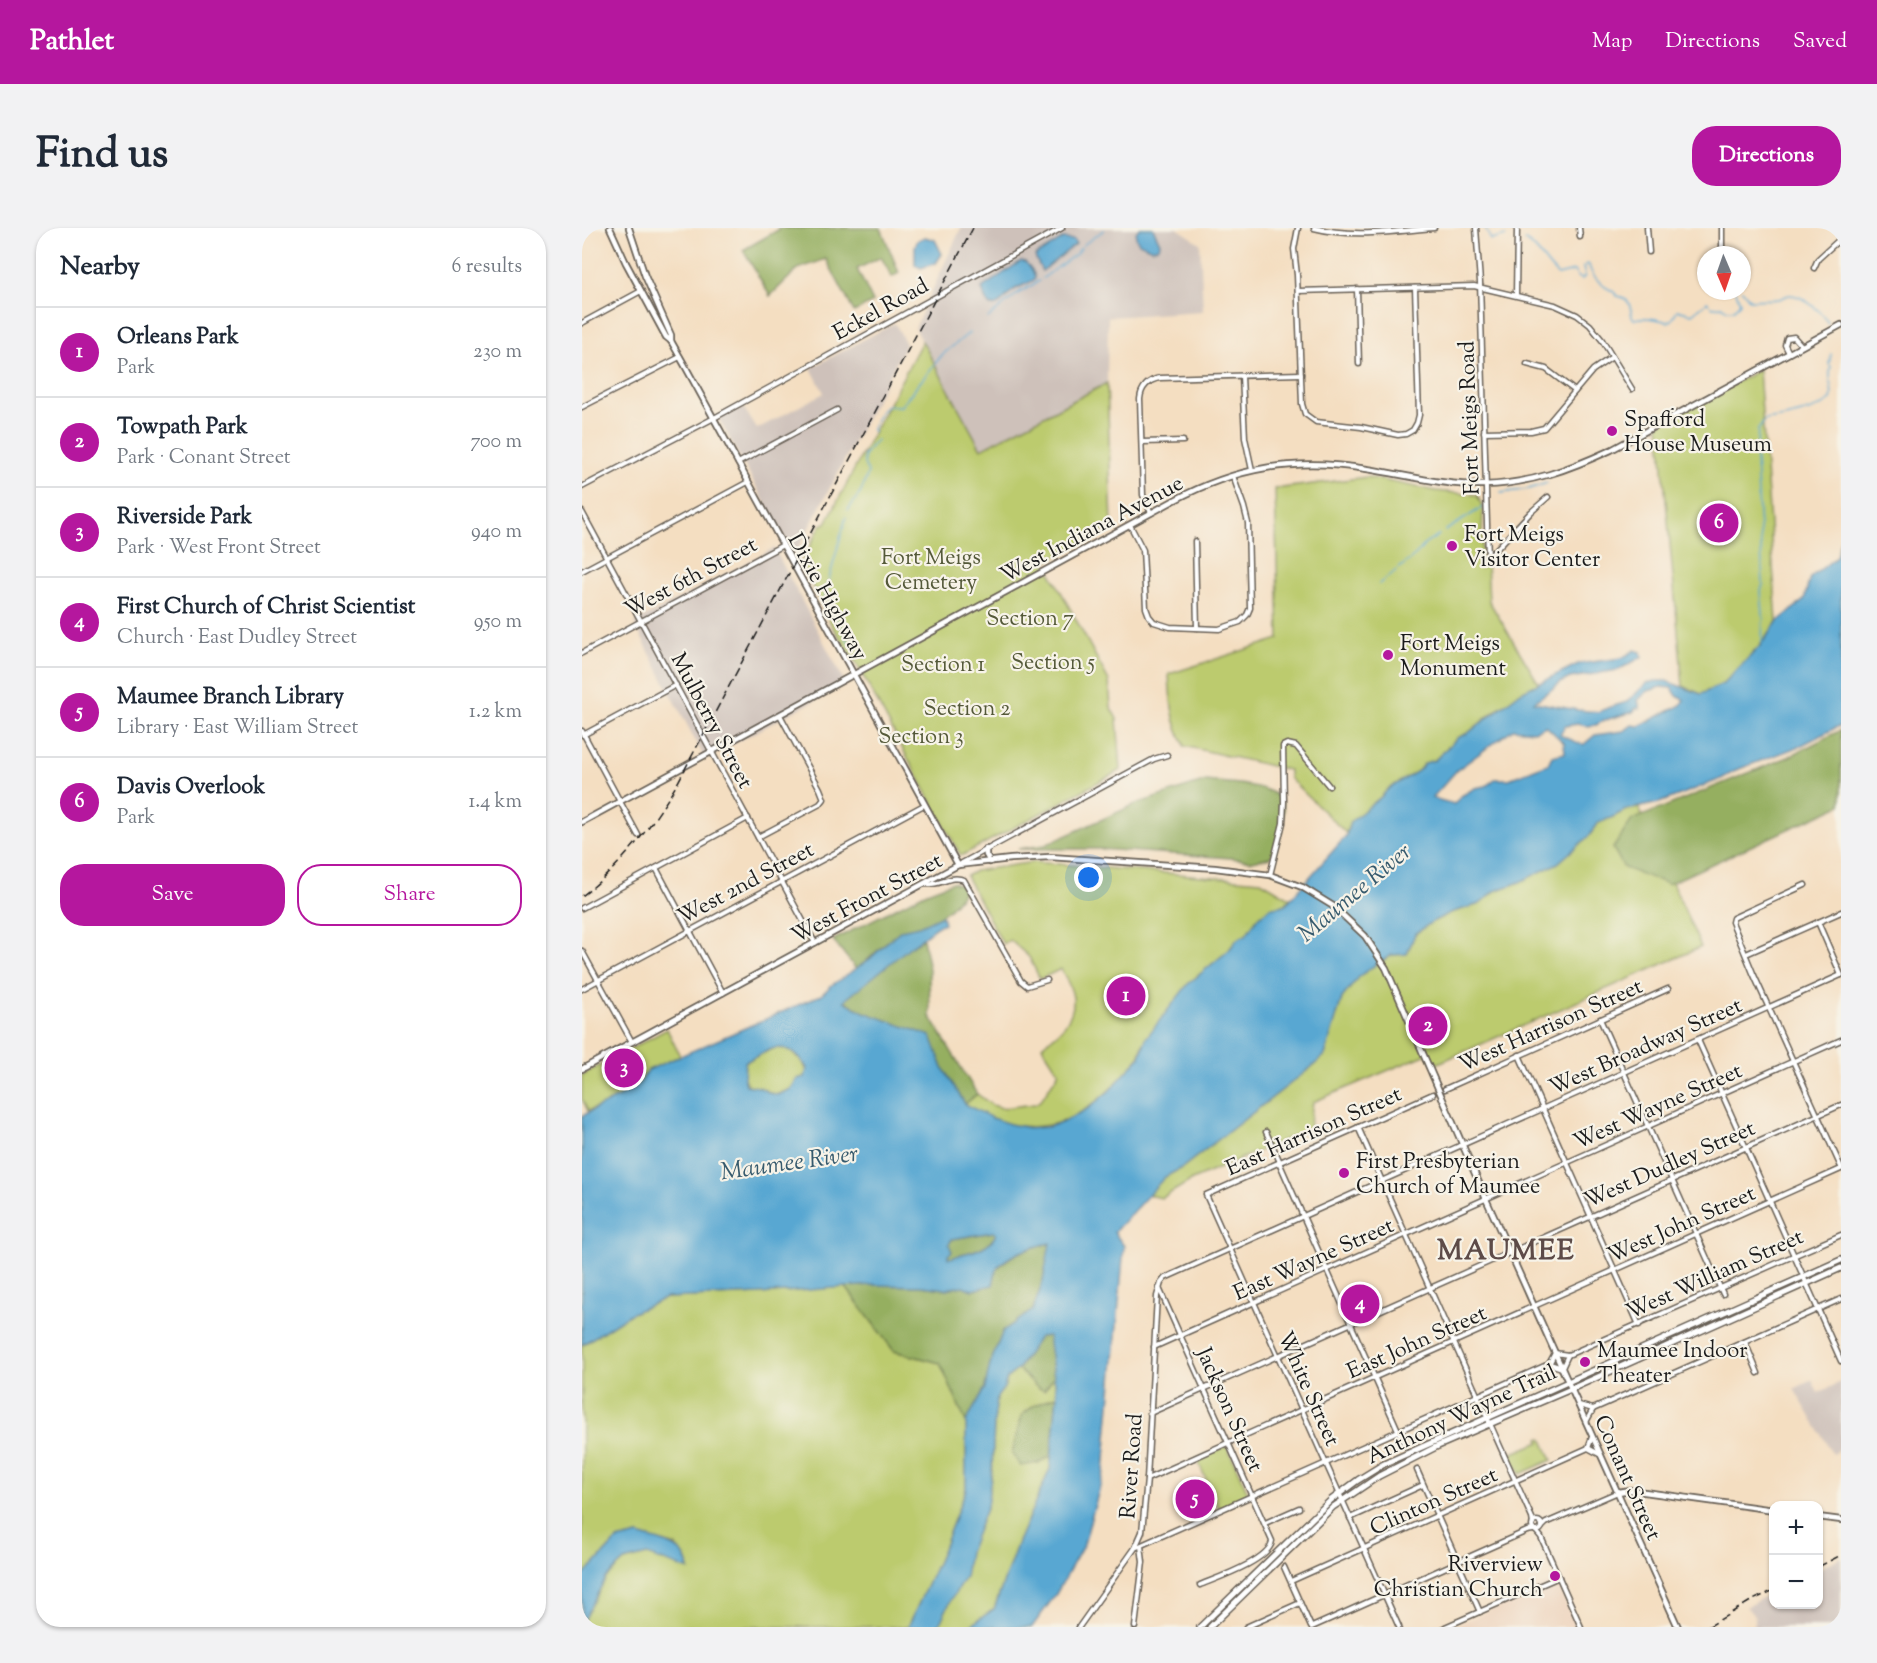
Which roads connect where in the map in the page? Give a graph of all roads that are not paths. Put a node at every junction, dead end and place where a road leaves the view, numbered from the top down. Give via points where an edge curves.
1 (610, 228) edge
2 (629, 228) edge
3 (1062, 228) edge
4 (1298, 228) edge
5 (1314, 228) edge
6 (1434, 228) edge
7 (1476, 228) edge
8 (1517, 228) edge
9 (1579, 228) edge
10 (1647, 228) edge
11 (1722, 228) edge
12 (1374, 230) edge
13 (1580, 237) dead end
14 (1841, 238) edge
15 (1722, 246) edge
16 (1649, 252) dead end
17 (1814, 268) dead end
18 (1480, 287) junction
19 (1415, 288) junction
20 (1357, 289) junction
21 (641, 291) junction
22 (1298, 291) junction
23 (1516, 295) junction
24 (582, 323) edge
25 (1841, 325) edge
26 (671, 341) junction
27 (1802, 346) junction
28 (1789, 353) junction
29 (680, 357) junction
30 (1612, 357) junction
31 (1359, 364) dead end
32 (1527, 364) dead end
33 (1300, 374) junction
34 (1242, 376) junction
35 (1632, 388) dead end
36 (1575, 391) junction
37 (582, 407) edge
38 (837, 410) dead end
39 (714, 418) junction
40 (1484, 432) junction
41 (1183, 441) dead end
42 (1142, 442) junction
43 (738, 463) junction
44 (1252, 470) junction
45 (1233, 475) junction
46 (748, 482) junction
47 (1486, 485) junction
48 (582, 487) edge
49 (1548, 497) dead end
50 (582, 512) edge
51 (1151, 513) junction
52 (1130, 525) junction
53 (1195, 542) dead end
54 (783, 545) junction
55 (606, 558) junction
56 (582, 571) edge
57 (641, 622) junction
58 (1197, 628) junction
59 (582, 653) edge
60 (853, 675) junction
61 (676, 685) junction
62 (780, 715) junction
63 (583, 734) edge
64 (712, 752) junction
65 (1167, 755) dead end
66 (1329, 786) dead end
67 (620, 801) junction
68 (924, 805) junction
69 (748, 818) junction
70 (582, 822) edge
71 (638, 835) dead end
72 (758, 837) junction
73 (986, 849) junction
74 (990, 862) junction
75 (958, 865) junction
76 (656, 868) junction
77 (1270, 875) junction
78 (782, 881) junction
79 (925, 884) junction
80 (1806, 885) dead end
81 (582, 908) edge
82 (1841, 912) edge
83 (1818, 922) junction
84 (690, 930) junction
85 (815, 943) junction
86 (582, 951) edge
87 (1746, 954) junction
88 (1841, 975) edge
89 (598, 980) junction
90 (1047, 980) dead end
91 (582, 989) edge
92 (1668, 989) dead end
93 (723, 993) junction
94 (1770, 1008) junction
95 (1600, 1019) junction
96 (1698, 1040) junction
97 (1841, 1041) edge
98 (632, 1042) junction
99 (1519, 1055) junction
100 (1794, 1061) junction
101 (582, 1069) edge
102 (1624, 1073) junction
103 (1445, 1089) dead end
104 (1433, 1094) dead end
105 (1722, 1094) junction
106 (1841, 1105) edge
107 (1543, 1109) junction
108 (1818, 1115) junction
109 (1648, 1126) junction
110 (1358, 1128) junction
111 (1266, 1132) dead end
112 (1462, 1144) junction
113 (1745, 1147) junction
114 (1280, 1162) junction
115 (1567, 1162) junction
116 (1841, 1168) edge
117 (1672, 1180) junction
118 (1382, 1181) junction
119 (1206, 1196) joint
120 (1486, 1199) junction
121 (1770, 1201) junction
122 (1303, 1216) junction
123 (1591, 1216) junction
124 (1696, 1234) junction
125 (1406, 1235) junction
126 (1841, 1235) edge
127 (1229, 1249) junction
128 (1510, 1252) junction
129 (1794, 1256) junction
130 (1841, 1260) edge
131 (1841, 1268) edge
132 (1327, 1270) junction
133 (1615, 1270) junction
134 (1805, 1280) junction
135 (1159, 1287) junction
136 (1430, 1288) junction
137 (1720, 1288) junction
138 (1723, 1294) dead end
139 (1841, 1299) edge
140 (1253, 1302) junction
141 (1534, 1306) junction
142 (1818, 1309) junction
143 (1351, 1324) junction
144 (1639, 1325) junction
145 (1180, 1335) junction
146 (1454, 1342) junction
147 (1745, 1342) junction
148 (1154, 1347) junction
149 (1555, 1353) junction
150 (1568, 1355) junction
151 (1278, 1356) junction
152 (1841, 1361) edge
153 (1549, 1364) junction
154 (1562, 1368) junction
155 (1758, 1373) dead end
156 (1375, 1377) junction
157 (1568, 1382) junction
158 (1204, 1389) junction
159 (1571, 1389) junction
160 (1478, 1396) junction
161 (1579, 1406) junction
162 (1593, 1409) junction
163 (1302, 1410) junction
164 (1150, 1413) junction
165 (1489, 1420) junction
166 (1586, 1422) junction
167 (1399, 1431) junction
168 (1592, 1435) junction
169 (1228, 1442) junction
170 (1405, 1446) dead end
171 (1588, 1448) junction
172 (1601, 1455) junction
173 (1326, 1464) junction
174 (1417, 1470) dead end
175 (1147, 1479) junction
176 (1515, 1481) junction
177 (1423, 1485) junction
178 (1618, 1492) junction
179 (1252, 1496) junction
180 (1341, 1497) junction
181 (1299, 1508) dead end
182 (1769, 1509) edge
183 (1437, 1515) junction
184 (1350, 1518) junction
185 (1823, 1518) edge
186 (1841, 1520) edge
187 (1264, 1523) junction
188 (1538, 1526) junction
189 (1141, 1546) junction
190 (1136, 1548) junction
191 (1364, 1548) junction
192 (1458, 1562) junction
193 (1284, 1567) dead end
194 (1559, 1577) junction
195 (1291, 1581) junction
196 (1200, 1585) dead end
197 (1384, 1595) junction
198 (1300, 1603) junction
199 (1480, 1612) junction
200 (1079, 1627) edge
201 (1135, 1627) edge
202 (1200, 1627) edge
203 (1210, 1627) edge
204 (1246, 1627) edge
205 (1312, 1627) edge
206 (1399, 1627) edge
207 (1445, 1627) edge
208 (1581, 1627) edge
209 (1678, 1627) edge

1 - 21 main road, Dixie Highway
2 - 26 main road, Dixie Highway
3 - 39 street, Eckel Road
4 - 22 street via 1294,249
5 - 12 street via 1342,233
6 - 12 street via 1407,232
7 - 18 street, Fort Meigs Road
8 - 23 street
9 - 13 street
10 - 16 street
11 - 15 street
14 - 17 street via 1818,259
18 - 19 street
18 - 23 street
18 - 40 street, Fort Meigs Road
19 - 20 street
19 - 33 street via 1419,415 1411,431 1395,435 1311,420 1302,407
20 - 22 street
20 - 31 street
21 - 24 street
21 - 26 main road, Dixie Highway
22 - 33 street
23 - 30 street via 1577,315 1595,331
25 - 27 main road, West Indiana Avenue
26 - 29 main road, Dixie Highway
27 - 28 main road, West Indiana Avenue
27 - 28 street via 1794,337 1787,338
28 - 47 main road, West Indiana Avenue via 1576,466 1530,480
29 - 37 street
29 - 39 main road, Dixie Highway
30 - 35 street
30 - 36 street via 1593,370
32 - 36 street via 1546,369
33 - 34 street
34 - 42 street via 1150,381 1140,397
34 - 44 street via 1245,438
36 - 40 street via 1542,429
38 - 43 street
39 - 43 main road, Dixie Highway
39 - 48 street, Eckel Road
40 - 47 street, Fort Meigs Road
41 - 42 street
42 - 51 street via 1143,495
43 - 46 main road, Dixie Highway
44 - 45 main road, West Indiana Avenue
44 - 47 main road, West Indiana Avenue via 1330,464 1435,482
45 - 51 main road, West Indiana Avenue
45 - 58 street via 1248,523 1251,608 1235,625
46 - 54 main road, Dixie Highway
46 - 55 street
47 - 49 street, Fort Meigs Road via 1488,558
50 - 55 street, Mulberry Street
51 - 52 main road, West Indiana Avenue
52 - 58 street via 1144,555 1149,616 1161,626
52 - 60 main road, West Indiana Avenue
53 - 58 street
54 - 57 street, West 6th Street
54 - 60 main road, Dixie Highway
55 - 56 street
55 - 57 street, Mulberry Street
57 - 59 street, West 6th Street
57 - 61 street, Mulberry Street
60 - 62 main road, West Indiana Avenue
60 - 68 main road, Dixie Highway
61 - 63 street
61 - 64 street, Mulberry Street
62 - 64 main road, West Indiana Avenue
62 - 72 street via 824,799
63 - 67 street
64 - 67 main road, West Indiana Avenue
64 - 69 street, Mulberry Street
65 - 73 street, West Front Street
66 - 77 street via 1296,746 1283,746 1283,823
67 - 70 main road, West Indiana Avenue
67 - 71 street
68 - 75 main road, Dixie Highway
68 - 78 street, West 2nd Street
69 - 72 street, Mulberry Street
69 - 76 street
72 - 78 street, Mulberry Street
73 - 74 main road
73 - 75 street, West Front Street
74 - 75 main road, Conant Street
74 - 77 main road, Conant Street via 1050,857
75 - 79 main road, West Front Street
76 - 81 street
76 - 84 street
77 - 112 main road, Conant Street via 1325,900 1358,928 1379,956
78 - 84 street, West 2nd Street
78 - 85 street, Mulberry Street
79 - 85 main road, West Front Street
79 - 90 street via 964,880 1021,981 1027,986
80 - 87 street via 1733,918
82 - 83 street
83 - 87 street
83 - 88 street
84 - 89 street, West 2nd Street
84 - 93 street
85 - 93 main road, West Front Street
86 - 89 street
87 - 94 street
88 - 94 street, West Broadway Street
89 - 91 street, West 2nd Street
89 - 98 street
92 - 95 street, West Harrison Street
93 - 98 main road, West Front Street
94 - 96 street, West Broadway Street
94 - 100 street
95 - 99 street, West Harrison Street
95 - 102 street
96 - 102 street, West Broadway Street
96 - 105 street
97 - 100 street, West Wayne Street
98 - 101 main road, West Front Street
99 - 103 street, West Harrison Street
99 - 107 street
100 - 105 street, West Wayne Street
100 - 108 street
102 - 107 street, West Broadway Street
102 - 109 street
104 - 110 street, East Harrison Street
105 - 109 street, West Wayne Street
105 - 113 street
106 - 108 street, West Dudley Street
107 - 112 street, West Broadway Street
107 - 115 street
108 - 113 street, West Dudley Street
108 - 116 street
109 - 115 street, West Wayne Street
109 - 117 street
110 - 114 street, East Harrison Street
110 - 118 street
111 - 114 street
112 - 118 street, West Broadway Street
112 - 120 main road, Conant Street
113 - 117 street, West Dudley Street
113 - 121 street
114 - 119 street, East Harrison Street
114 - 122 street
115 - 120 street, West Wayne Street
115 - 123 street
116 - 121 street, West John Street
117 - 123 street, West Dudley Street
117 - 124 street
118 - 122 street, West Broadway Street
118 - 125 street
119 - 127 street, White Street
120 - 125 street, East Wayne Street
120 - 128 main road, Conant Street
121 - 124 street, West John Street
121 - 129 street
122 - 127 street, West Broadway Street
122 - 132 street
123 - 128 street, West Dudley Street
123 - 133 street
124 - 133 street, West John Street
124 - 137 street
125 - 132 street, East Wayne Street
125 - 136 street
126 - 129 street, West William Street
127 - 135 street, West Broadway Street via 1165,1278
127 - 140 street, White Street
128 - 136 street, West Dudley Street
128 - 141 main road, Conant Street
129 - 134 street
129 - 137 street, West William Street
130 - 134 highway, Anthony Wayne Trail
131 - 134 highway, Anthony Wayne Trail
132 - 140 street, East Wayne Street
132 - 143 street
133 - 141 street, West John Street
133 - 144 street
134 - 142 street
134 - 157 highway, Anthony Wayne Trail
134 - 159 highway, Anthony Wayne Trail
135 - 145 street, Jackson Street
135 - 148 street, River Road
136 - 143 street, West Dudley Street
136 - 146 street
137 - 138 street
137 - 144 street, West William Street
139 - 142 street
140 - 145 street, East Wayne Street
140 - 151 street, White Street
141 - 146 street, East John Street
141 - 149 main road, Conant Street
142 - 147 street
142 - 152 street
143 - 151 street, West Dudley Street
143 - 156 street
144 - 150 street, West William Street
145 - 148 street, East Wayne Street
145 - 158 street, Jackson Street
146 - 156 street, East John Street
146 - 160 street
147 - 155 street
147 - 162 street
148 - 164 street, River Road
149 - 150 street
149 - 153 street
149 - 154 main road, Conant Street
150 - 154 street
151 - 158 street, West Dudley Street
151 - 163 street, White Street
153 - 154 street
153 - 160 street
154 - 157 main road, Conant Street
156 - 163 street, East John Street
156 - 167 street
157 - 159 main road, Conant Street
157 - 165 highway, Anthony Wayne Trail
158 - 164 street, West Dudley Street
158 - 169 street, Jackson Street
159 - 161 main road, Conant Street
159 - 165 highway, Anthony Wayne Trail
160 - 165 street
160 - 167 street
161 - 162 street
161 - 166 main road, Conant Street
162 - 166 street
163 - 169 street, East John Street
163 - 173 street, White Street
164 - 175 street, River Road
165 - 176 street
165 - 180 highway, Anthony Wayne Trail via 1384,1464
166 - 168 main road, Conant Street
167 - 170 street
167 - 173 street
168 - 171 street
168 - 172 main road, Conant Street
169 - 175 street, East John Street
169 - 179 street, Jackson Street
171 - 172 street
171 - 176 street, Clinton Street
172 - 178 main road, Conant Street
173 - 179 street
173 - 180 street, White Street
174 - 177 street
175 - 190 street, River Road via 1143,1526
176 - 183 street, Clinton Street
176 - 188 street
177 - 183 street
177 - 184 street
178 - 182 main road via 1630,1490
178 - 188 street
178 - 209 main road, Conant Street
179 - 187 street, Jackson Street
179 - 189 street
180 - 184 street, White Street
180 - 202 highway, Anthony Wayne Trail
180 - 203 highway, Anthony Wayne Trail
181 - 187 street
183 - 191 street, Clinton Street
183 - 192 street
184 - 191 street, White Street
185 - 186 main road
187 - 196 street, Jackson Street via 1272,1544 1269,1549 1253,1561
188 - 192 street
188 - 194 street
189 - 190 street
189 - 201 street via 1143,1562
190 - 200 street, River Road
191 - 195 street, Clinton Street
191 - 197 street, White Street
192 - 197 street
192 - 199 street
193 - 195 street
194 - 199 street
194 - 208 street
195 - 198 street
197 - 205 street
197 - 206 street, White Street
198 - 204 street
198 - 205 street
199 - 207 street

